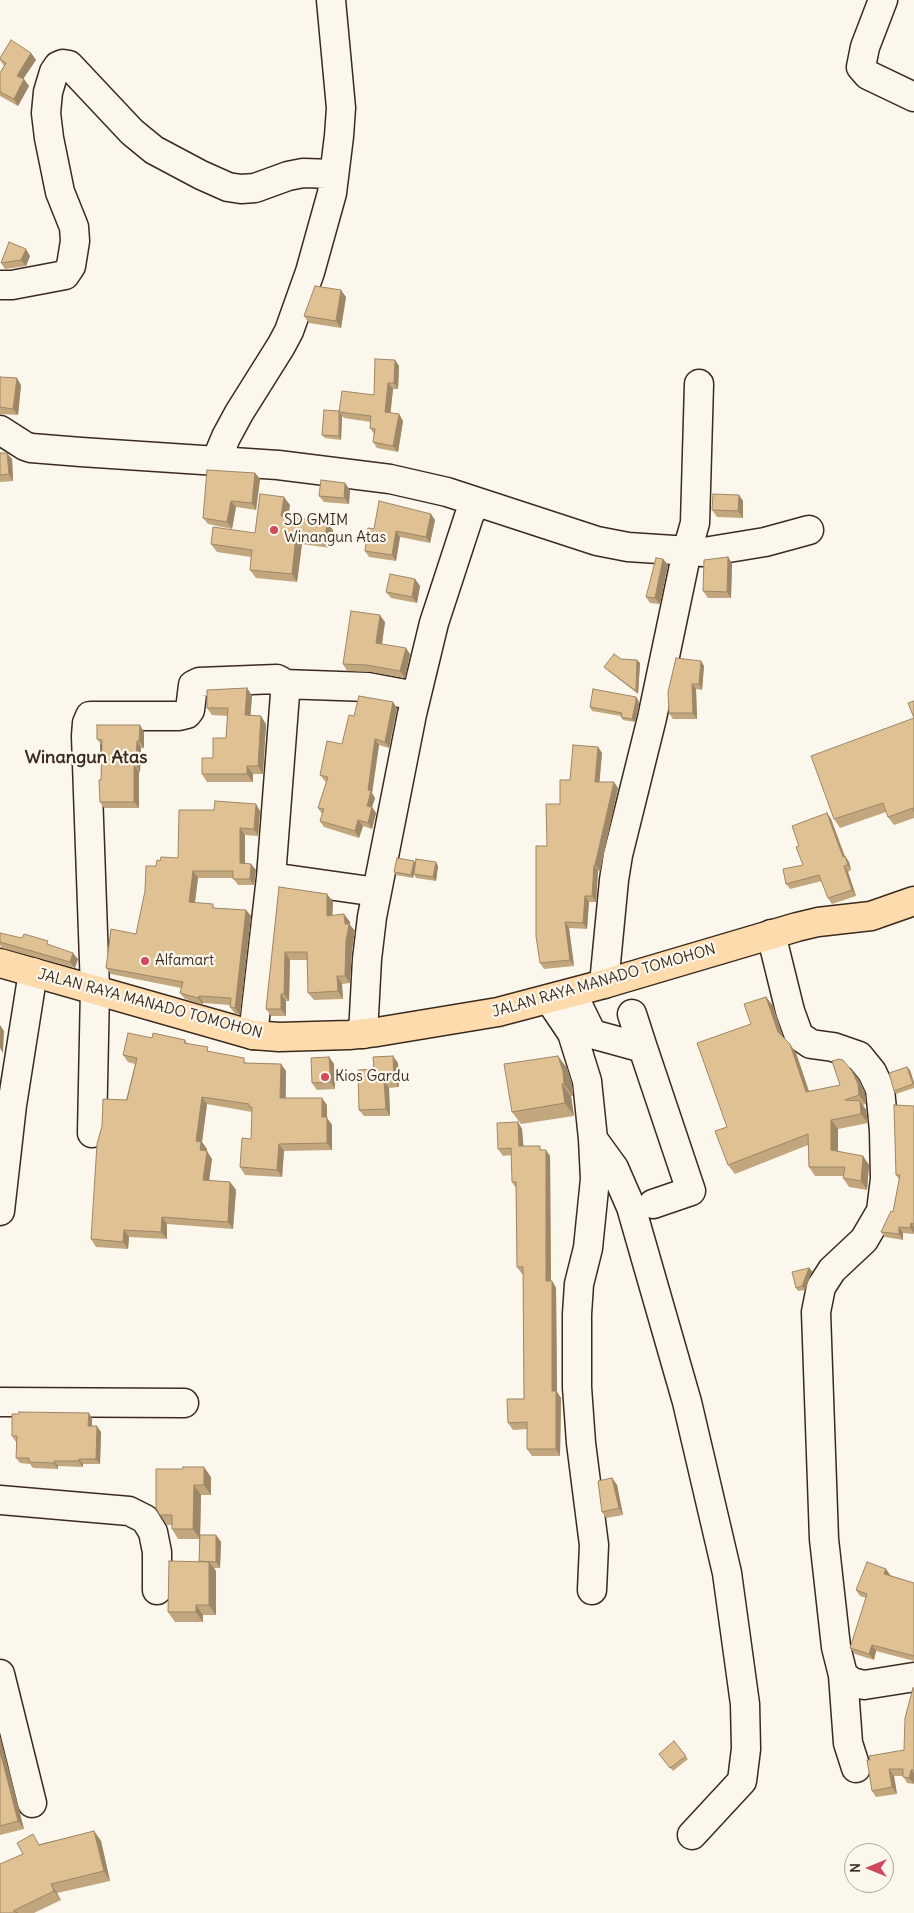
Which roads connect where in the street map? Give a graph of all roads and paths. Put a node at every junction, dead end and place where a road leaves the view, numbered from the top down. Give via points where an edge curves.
1 (331, 0) edge
2 (883, 0) edge
3 (914, 97) edge
4 (334, 174) junction
5 (0, 285) edge
6 (699, 384) dead end
7 (0, 430) edge
8 (216, 462) junction
9 (476, 502) junction
10 (809, 530) dead end
11 (687, 552) junction
12 (283, 684) junction
13 (416, 696) junction
14 (271, 876) junction
15 (377, 892) junction
16 (914, 901) edge
17 (771, 934) junction
18 (0, 962) edge
19 (33, 972) junction
20 (604, 984) junction
21 (95, 989) junction
22 (561, 996) junction
23 (632, 1014) dead end
24 (363, 1034) junction
25 (254, 1035) junction
26 (644, 1048) junction
27 (92, 1133) dead end
28 (594, 1139) junction
29 (653, 1204) dead end
30 (0, 1211) edge
31 (0, 1402) edge
32 (184, 1403) dead end
33 (0, 1500) edge
34 (157, 1590) dead end
35 (592, 1590) dead end
36 (0, 1674) edge
37 (843, 1675) junction
38 (914, 1678) edge
39 (856, 1768) dead end
40 (32, 1803) dead end
41 (692, 1835) dead end

1 - 4 street via 341,108
2 - 3 street via 861,67 868,75
4 - 5 street via 303,173 255,188 228,187 154,150 132,132 69,65 64,64 54,72 46,114 60,192 74,227 72,266 65,275
4 - 8 street via 332,193 310,272 289,330 239,413
6 - 11 street via 696,514
7 - 8 street via 31,448
8 - 9 street via 278,465 390,479
9 - 11 street via 597,541
9 - 13 street via 434,623
10 - 11 street via 765,542
11 - 20 street via 652,718 618,855
12 - 13 street via 368,687
12 - 14 street via 285,694
12 - 21 street via 276,679 199,682 193,685 190,710 186,714 90,716 86,723 86,736
13 - 15 street
14 - 15 street
14 - 25 street
15 - 24 street via 367,959
16 - 17 highway, JALAN RAYA MANADO TOMOHON via 871,916 818,922
17 - 20 highway, JALAN RAYA MANADO TOMOHON
17 - 37 street via 799,1036 811,1044 859,1056 880,1089 885,1179 881,1211 864,1240 832,1270 821,1287 816,1312 824,1539 836,1647
18 - 19 highway, JALAN RAYA MANADO TOMOHON
19 - 21 highway, JALAN RAYA MANADO TOMOHON
19 - 30 street via 12,1104
20 - 22 highway, JALAN RAYA MANADO TOMOHON
21 - 25 highway, JALAN RAYA MANADO TOMOHON
21 - 27 street
22 - 24 highway, JALAN RAYA MANADO TOMOHON via 498,1012
22 - 26 street via 592,1034
22 - 28 street via 587,1081
23 - 26 street
24 - 25 highway, JALAN RAYA MANADO TOMOHON
26 - 29 street via 691,1191
28 - 35 street via 595,1179 577,1314 581,1444 594,1545
28 - 41 street via 614,1168 631,1207 687,1402 727,1574 737,1639 745,1704 746,1749 742,1782
31 - 32 street
33 - 34 street via 129,1511 146,1519 154,1532
36 - 40 street
37 - 38 street via 864,1685
37 - 39 street via 848,1743

